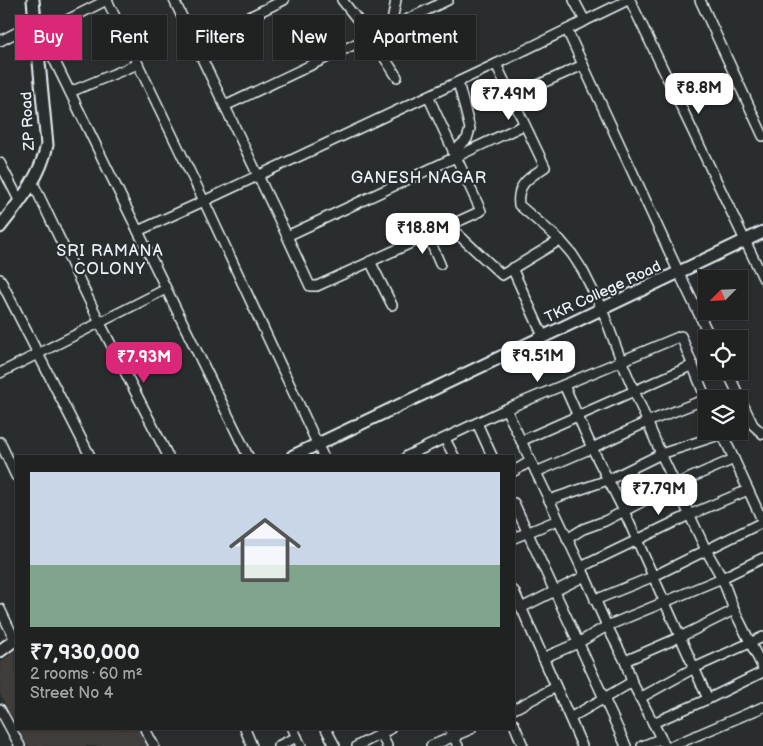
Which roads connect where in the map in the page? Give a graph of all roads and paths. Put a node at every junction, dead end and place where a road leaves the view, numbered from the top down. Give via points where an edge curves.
1 (25, 0) edge
2 (33, 0) edge
3 (107, 0) edge
4 (174, 0) edge
5 (284, 0) edge
6 (396, 0) edge
7 (448, 0) edge
8 (574, 0) edge
9 (629, 0) edge
10 (700, 0) edge
11 (343, 1) edge
12 (31, 15) edge
13 (34, 15) edge
14 (77, 15) edge
15 (181, 15) edge
16 (253, 15) edge
17 (393, 15) edge
18 (416, 15) edge
19 (355, 16) edge
20 (585, 22) junction
21 (567, 30) junction
22 (15, 31) edge
23 (2, 36) edge
24 (355, 45) edge
25 (38, 60) edge
26 (54, 60) edge
27 (202, 60) edge
28 (386, 60) edge
29 (138, 64) junction
30 (496, 64) junction
31 (583, 65) junction
32 (397, 77) dead end
33 (458, 82) junction
34 (70, 92) junction
35 (428, 96) junction
36 (511, 97) junction
37 (225, 106) junction
38 (524, 126) junction
39 (763, 136) edge
40 (454, 155) junction
41 (0, 163) edge
42 (258, 176) junction
43 (33, 183) junction
44 (204, 201) junction
45 (20, 202) junction
46 (449, 226) junction
47 (0, 227) edge
48 (138, 231) junction
49 (763, 232) edge
50 (287, 236) junction
51 (428, 236) junction
52 (560, 240) junction
53 (746, 240) junction
54 (370, 261) junction
55 (440, 264) dead end
56 (512, 268) junction
57 (679, 273) junction
58 (763, 278) edge
59 (0, 279) edge
60 (166, 289) junction
61 (392, 306) dead end
62 (602, 309) junction
63 (100, 324) junction
64 (707, 330) edge
65 (543, 336) junction
66 (38, 355) junction
67 (621, 360) junction
68 (693, 365) junction
69 (0, 373) edge
70 (731, 380) edge
71 (564, 385) junction
72 (703, 390) edge
73 (635, 391) junction
74 (698, 402) edge
75 (506, 409) junction
76 (578, 416) junction
77 (647, 422) junction
78 (477, 423) junction
79 (763, 434) edge
80 (446, 439) junction
81 (702, 440) edge
82 (725, 440) edge
83 (522, 441) junction
84 (0, 442) edge
85 (318, 444) junction
86 (592, 448) junction
87 (661, 454) junction
88 (89, 455) edge
89 (167, 455) edge
90 (248, 455) edge
91 (295, 455) edge
92 (323, 455) edge
93 (409, 455) edge
94 (454, 455) edge
95 (492, 455) edge
96 (734, 459) junction
97 (531, 461) junction
98 (515, 470) edge
99 (536, 472) junction
100 (15, 474) edge
101 (608, 480) junction
102 (676, 484) junction
103 (748, 490) junction
104 (548, 500) junction
105 (515, 505) edge
106 (624, 511) junction
107 (689, 515) junction
108 (558, 520) junction
109 (763, 522) edge
110 (527, 532) junction
111 (515, 538) edge
112 (568, 539) junction
113 (636, 539) junction
114 (706, 550) junction
115 (763, 558) edge
116 (581, 567) junction
117 (585, 576) junction
118 (652, 577) junction
119 (722, 578) junction
120 (554, 591) junction
121 (515, 594) edge
122 (595, 600) junction
123 (665, 603) junction
124 (521, 608) junction
125 (0, 609) edge
126 (734, 610) junction
127 (607, 626) junction
128 (680, 637) junction
129 (763, 637) edge
130 (15, 640) edge
131 (751, 642) junction
132 (578, 643) junction
133 (0, 651) edge
134 (543, 658) junction
135 (625, 661) junction
136 (694, 668) junction
137 (763, 668) edge
138 (763, 672) edge
139 (632, 682) junction
140 (556, 687) junction
141 (604, 698) junction
142 (640, 698) junction
143 (708, 700) junction
144 (763, 707) edge
145 (515, 708) edge
146 (0, 709) edge
147 (570, 718) junction
148 (653, 723) junction
149 (515, 727) edge
150 (146, 730) edge
151 (245, 730) edge
152 (327, 730) edge
153 (466, 730) edge
154 (380, 731) edge
155 (295, 733) edge
156 (452, 733) edge
157 (662, 742) edge
158 (522, 745) edge
159 (20, 746) edge
160 (154, 746) edge
161 (252, 746) edge
162 (278, 746) edge
163 (301, 746) edge
164 (335, 746) edge
165 (357, 746) edge
166 (387, 746) edge
167 (431, 746) edge
168 (458, 746) edge
169 (582, 746) edge
170 (626, 746) edge
171 (642, 746) edge
172 (672, 746) edge

1 - 12 street
2 - 13 street, ZP Road
3 - 14 street
3 - 29 street
4 - 15 street
5 - 16 street
6 - 17 street
7 - 18 street
8 - 20 street
9 - 20 street
9 - 53 street
10 - 39 street
11 - 19 street
20 - 21 street
21 - 30 street
21 - 31 street
22 - 23 street
24 - 37 street
25 - 43 street, ZP Road via 48,145
26 - 34 street
27 - 37 street
28 - 32 street
29 - 34 street
29 - 44 street
30 - 33 street
30 - 36 street
31 - 36 street
31 - 57 street
33 - 35 street
33 - 40 street via 470,129 467,139
34 - 48 street
35 - 40 street
35 - 42 street
36 - 38 street
37 - 42 street
38 - 40 street
38 - 52 street via 545,167 525,181 517,195 519,205
40 - 46 street via 481,211
40 - 50 street
41 - 45 street
42 - 44 street
42 - 50 street
43 - 45 street, ZP Road
43 - 63 street
44 - 48 street
44 - 85 street
45 - 47 street, ZP Road
46 - 51 street
46 - 56 street via 502,275
48 - 60 street
49 - 53 street, TKR College Road
50 - 54 street via 310,286 317,286
51 - 54 street
51 - 55 street
52 - 56 street
52 - 62 street via 583,271
53 - 57 street, TKR College Road
53 - 58 street
54 - 61 street
56 - 65 street
57 - 62 street, TKR College Road
57 - 64 street
59 - 66 street
60 - 63 street
60 - 90 street
62 - 65 street, TKR College Road
62 - 67 street
63 - 66 street
63 - 89 street
65 - 85 street, TKR College Road
66 - 69 street
66 - 88 street
67 - 68 street via 680,336
67 - 71 street
67 - 73 street
68 - 72 street
68 - 73 street
70 - 79 street via 753,425
71 - 75 street
71 - 76 street
73 - 76 street
73 - 77 street
74 - 77 street
75 - 78 street
75 - 83 street
76 - 83 street
76 - 86 street
77 - 86 street
77 - 87 street
78 - 80 street
78 - 95 street
80 - 93 street
80 - 94 street
81 - 87 street
82 - 96 street
83 - 97 street
84 - 100 street
85 - 91 street, TKR College Road
85 - 92 street
86 - 99 street
86 - 101 street
87 - 101 street
87 - 102 street
96 - 102 street
96 - 103 street
97 - 98 street
97 - 99 street
99 - 104 street
101 - 104 street
101 - 106 street
102 - 106 street
102 - 107 street
103 - 107 street
103 - 109 street
104 - 108 street
105 - 110 street
106 - 112 street
106 - 113 street
107 - 113 street
107 - 114 street
108 - 110 street
108 - 112 street
109 - 114 street
110 - 111 street
110 - 120 street
112 - 116 street
113 - 116 street
113 - 118 street
114 - 118 street
114 - 119 street
115 - 119 street
116 - 117 street
117 - 120 street
117 - 122 street
118 - 122 street
118 - 123 street
119 - 123 street
119 - 126 street
120 - 124 street
120 - 132 street
121 - 124 street
122 - 127 street
123 - 127 street
123 - 128 street
124 - 134 street
125 - 130 street
126 - 128 street
126 - 131 street
127 - 132 street
127 - 135 street
128 - 135 street
128 - 136 street
129 - 131 street
130 - 133 street
131 - 136 street
131 - 137 street
132 - 134 street
132 - 141 street
134 - 140 street
135 - 139 street
136 - 142 street
136 - 143 street
138 - 143 street
139 - 141 street
139 - 142 street
140 - 145 street
140 - 147 street
141 - 147 street
141 - 170 street
142 - 148 street
143 - 148 street
144 - 172 street
146 - 159 street
147 - 169 street
148 - 157 street
149 - 158 street
150 - 160 street
151 - 161 street
152 - 164 street
153 - 156 street
154 - 165 street
154 - 166 street
155 - 162 street
155 - 163 street
156 - 167 street
156 - 168 street
157 - 171 street

